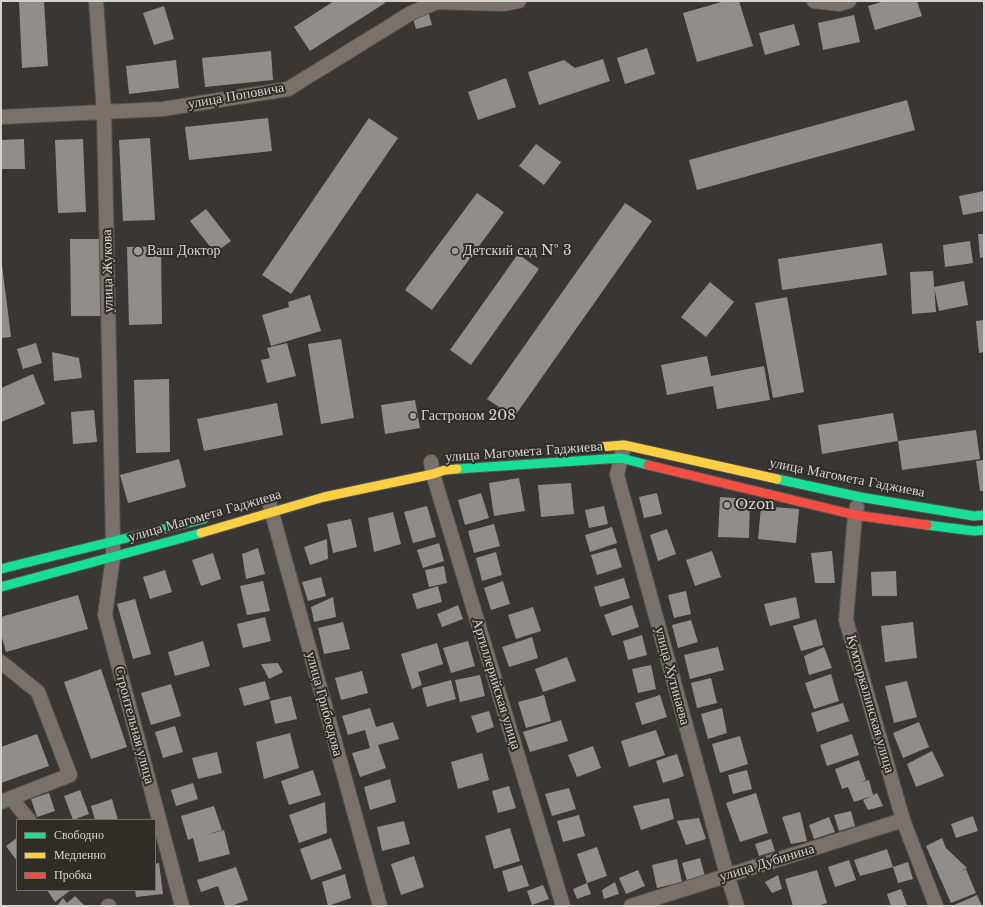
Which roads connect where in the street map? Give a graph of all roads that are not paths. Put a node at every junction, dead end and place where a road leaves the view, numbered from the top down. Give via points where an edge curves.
1 (96, 1) edge
2 (519, 1) edge
3 (814, 1) edge
4 (849, 1) edge
5 (437, 2) edge
6 (104, 113) junction
7 (1, 117) edge
8 (593, 448) dead end
9 (622, 452) junction
10 (432, 465) junction
11 (344, 484) dead end
12 (299, 494) dead end
13 (860, 497) junction
14 (270, 504) junction
15 (855, 515) junction
16 (984, 515) edge
17 (213, 517) dead end
18 (984, 530) edge
19 (113, 542) junction
20 (113, 557) junction
21 (1, 569) edge
22 (1, 587) edge
23 (1, 662) edge
24 (6, 800) edge
25 (28, 819) edge
26 (903, 820) junction
27 (727, 875) junction
28 (182, 906) edge
29 (380, 906) edge
30 (562, 906) edge
31 (631, 906) edge
32 (737, 906) edge
33 (936, 906) edge

1 - 6 street, улица Жукова
2 - 5 street, улица Поповича via 503,4
3 - 4 street via 839,4
5 - 6 street, улица Поповича via 411,12 288,89 163,109
6 - 7 street, улица Поповича
6 - 19 street, улица Жукова
8 - 9 main road, улица Магомета Гаджиева
9 - 10 main road, улица Магомета Гаджиева via 445,470
9 - 13 main road, улица Магомета Гаджиева
9 - 15 main road, улица Магомета Гаджиева
9 - 27 street, улица Хутинаева via 617,475
10 - 14 main road, улица Магомета Гаджиева via 324,497
10 - 30 street, Артиллерийская улица
11 - 12 main road, улица Магомета Гаджиева
13 - 15 street, Кумторкалинская улица
13 - 16 main road, улица Магомета Гаджиева via 974,516
14 - 20 main road, улица Магомета Гаджиева via 209,531
14 - 29 street, улица Грибоедова
15 - 18 main road, улица Магомета Гаджиева via 974,531
15 - 26 street, Кумторкалинская улица via 846,620
17 - 19 main road, улица Магомета Гаджиева
19 - 20 street, Строительная улица
19 - 21 main road, улица Магомета Гаджиева
20 - 22 main road, улица Магомета Гаджиева
20 - 28 street, Строительная улица via 105,615
23 - 24 street via 38,692 70,775
24 - 25 street
26 - 27 street, улица Дубинина
26 - 33 street, Кумторкалинская улица
27 - 31 street, улица Дубинина
27 - 32 street, улица Хутинаева

